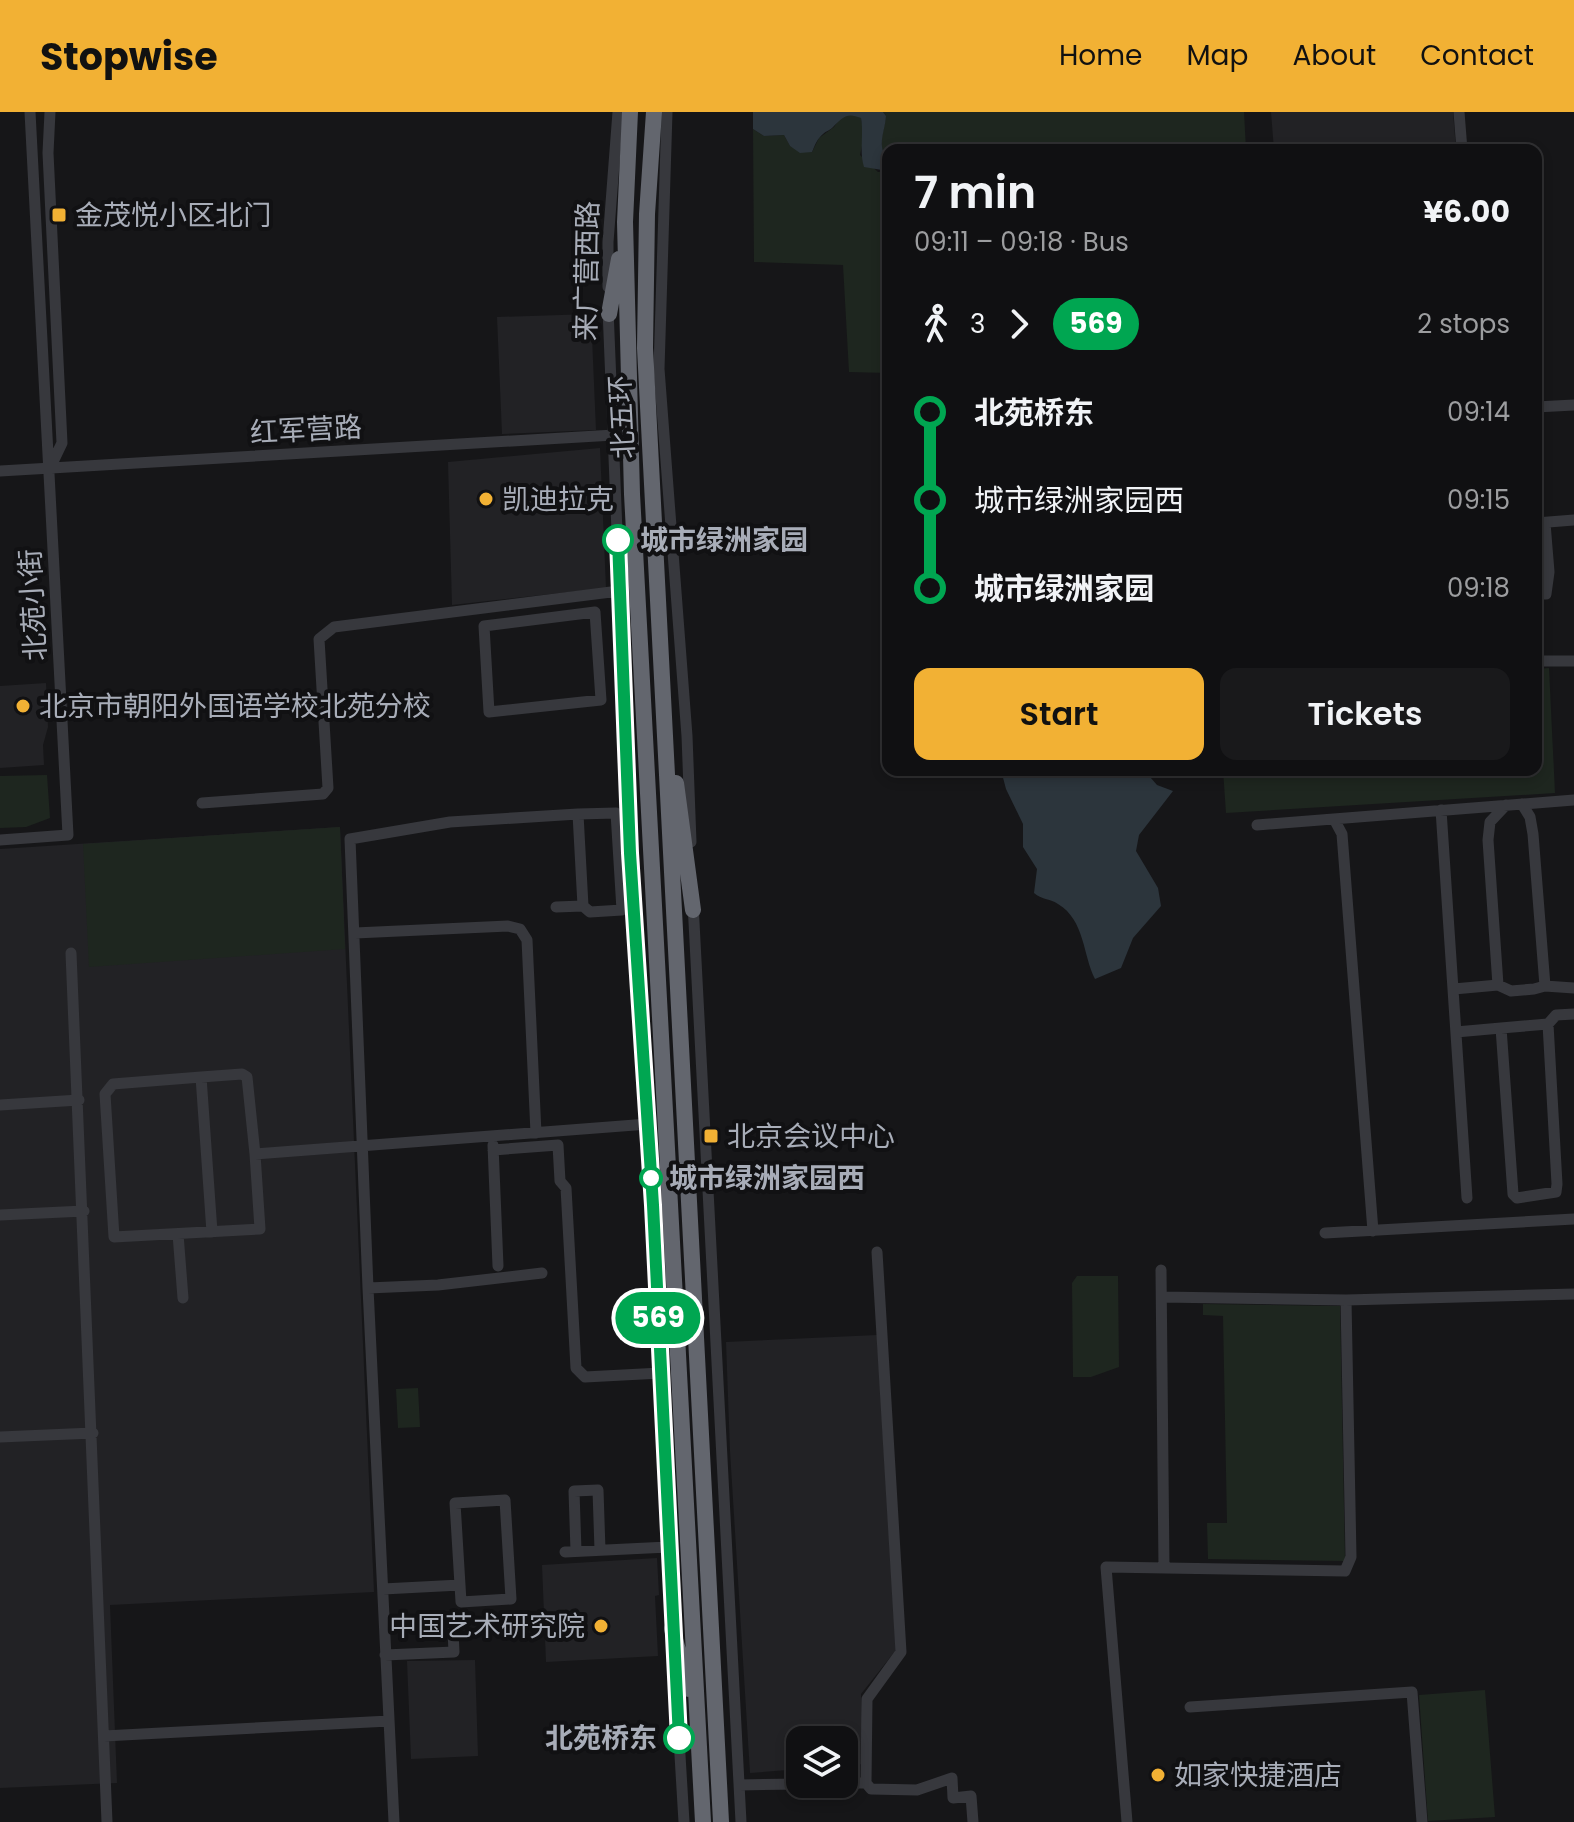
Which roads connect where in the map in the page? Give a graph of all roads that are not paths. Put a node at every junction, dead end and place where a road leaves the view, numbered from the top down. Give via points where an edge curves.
1 (30, 112) edge
2 (50, 112) edge
3 (618, 112) edge
4 (630, 112) edge
5 (654, 112) edge
6 (667, 112) edge
7 (1459, 112) edge
8 (1462, 144) edge
9 (625, 222) junction
10 (609, 314) junction
11 (1574, 405) edge
12 (1542, 407) edge
13 (614, 435) junction
14 (50, 468) junction
15 (0, 471) edge
16 (1574, 520) edge
17 (1542, 523) edge
18 (1542, 534) edge
19 (619, 591) junction
20 (1542, 594) edge
21 (622, 657) junction
22 (599, 659) junction
23 (1542, 661) edge
24 (1574, 661) edge
25 (662, 703) junction
26 (1574, 800) edge
27 (202, 803) dead end
28 (1522, 804) junction
29 (1506, 805) junction
30 (1441, 810) junction
31 (578, 814) junction
32 (1334, 819) junction
33 (1257, 825) dead end
34 (0, 840) edge
35 (625, 867) junction
36 (583, 906) junction
37 (556, 907) dead end
38 (693, 910) junction
39 (355, 933) junction
40 (71, 953) dead end
41 (1498, 985) junction
42 (1545, 986) junction
43 (1574, 988) edge
44 (1454, 989) junction
45 (1574, 1014) edge
46 (1548, 1024) junction
47 (1501, 1028) junction
48 (1456, 1032) junction
49 (201, 1077) junction
50 (79, 1100) junction
51 (0, 1105) edge
52 (648, 1124) junction
53 (557, 1132) junction
54 (536, 1133) junction
55 (493, 1137) junction
56 (558, 1145) junction
57 (362, 1147) junction
58 (493, 1150) junction
59 (255, 1154) junction
60 (1467, 1198) dead end
61 (84, 1211) junction
62 (0, 1215) edge
63 (1574, 1219) edge
64 (1373, 1231) junction
65 (212, 1232) junction
66 (1325, 1233) dead end
67 (178, 1234) junction
68 (877, 1252) dead end
69 (498, 1266) dead end
70 (1161, 1270) dead end
71 (542, 1273) dead end
72 (368, 1288) junction
73 (1574, 1294) edge
74 (1162, 1297) junction
75 (183, 1298) dead end
76 (1346, 1300) junction
77 (661, 1373) junction
78 (93, 1433) junction
79 (0, 1437) edge
80 (668, 1547) junction
81 (600, 1550) junction
82 (1164, 1568) junction
83 (460, 1585) junction
84 (383, 1589) junction
85 (672, 1629) junction
86 (453, 1631) dead end
87 (385, 1655) junction
88 (1190, 1707) dead end
89 (697, 1718) junction
90 (389, 1721) junction
91 (104, 1736) junction
92 (858, 1783) edge
93 (866, 1783) junction
94 (786, 1784) edge
95 (739, 1785) junction
96 (107, 1822) edge
97 (394, 1822) edge
98 (684, 1822) edge
99 (703, 1822) edge
100 (721, 1822) edge
101 (741, 1822) edge
102 (973, 1822) edge
103 (1127, 1822) edge
104 (1422, 1822) edge

1 - 14 street, 北苑小街
2 - 14 street, 北苑小街 via 62,443
3 - 10 street, 来广营西路 via 608,242
4 - 9 highway, 北五环
5 - 25 highway, 北五环 via 645,348
6 - 38 street via 659,369 687,736
7 - 8 street
9 - 10 highway
9 - 89 highway, 北五环 via 632,494
10 - 13 street, 来广营西路
11 - 12 street
13 - 14 street, 红军营路
13 - 19 street, 来广营西路
14 - 15 street, 红军营路
14 - 34 street, 北苑小街 via 68,835
16 - 17 street
18 - 20 street via 1549,572
19 - 21 street, 来广营西路
19 - 27 street via 334,627 319,639 328,788 323,794
21 - 22 street
21 - 35 street, 来广营西路
22 - 22 street via 595,612 484,626 489,712 601,700
23 - 24 street
25 - 38 highway
25 - 100 highway, 北五环
26 - 28 street
28 - 29 street
28 - 42 street via 1533,834
29 - 30 street
29 - 41 street via 1490,822 1488,840
30 - 32 street
30 - 44 street
31 - 35 street via 616,813
31 - 36 street
31 - 39 street via 450,822 350,839
32 - 33 street
32 - 64 street via 1344,848
35 - 36 street via 622,910 590,912
35 - 52 street, 来广营西路
36 - 37 street
38 - 95 street
39 - 54 street via 520,929 527,940
39 - 57 street
40 - 50 street
41 - 42 street via 1511,991
41 - 44 street
42 - 43 street
44 - 48 street
45 - 46 street via 1556,1015
46 - 47 street
46 - 47 street via 1556,1192 1517,1198
47 - 48 street
48 - 60 street
49 - 59 street via 242,1074 248,1079
49 - 65 street
49 - 67 street via 113,1084 105,1094 114,1237
50 - 51 street
50 - 61 street
52 - 53 street
52 - 77 street, 来广营西路
53 - 54 street
53 - 56 street
54 - 55 street
55 - 57 street
55 - 58 street
56 - 58 street
56 - 77 street via 560,1181 566,1188 576,1368 585,1377
57 - 59 street
57 - 72 street
58 - 69 street
59 - 65 street via 260,1229
61 - 62 street
61 - 78 street
63 - 64 street
64 - 66 street
65 - 67 street
67 - 75 street
68 - 93 street via 901,1652 867,1699
70 - 74 street
71 - 72 street
72 - 84 street
73 - 76 street
74 - 76 street
74 - 82 street
76 - 82 street via 1351,1557 1345,1571
77 - 80 street, 来广营西路
78 - 79 street
78 - 91 street
80 - 81 street
80 - 85 street, 来广营西路
81 - 81 street via 571,1552 574,1491 598,1490
82 - 103 street via 1106,1567
83 - 83 street via 461,1602 511,1599 505,1500 455,1503
83 - 84 street
84 - 87 street
85 - 89 highway
85 - 98 street, 来广营西路
86 - 87 street via 454,1652
87 - 90 street
88 - 104 street via 1412,1692
89 - 99 highway, 北五环
90 - 91 street
90 - 97 street
91 - 96 street
92 - 93 street
93 - 102 street via 871,1789 917,1790 952,1778 953,1798 971,1796
94 - 95 street
95 - 101 street

